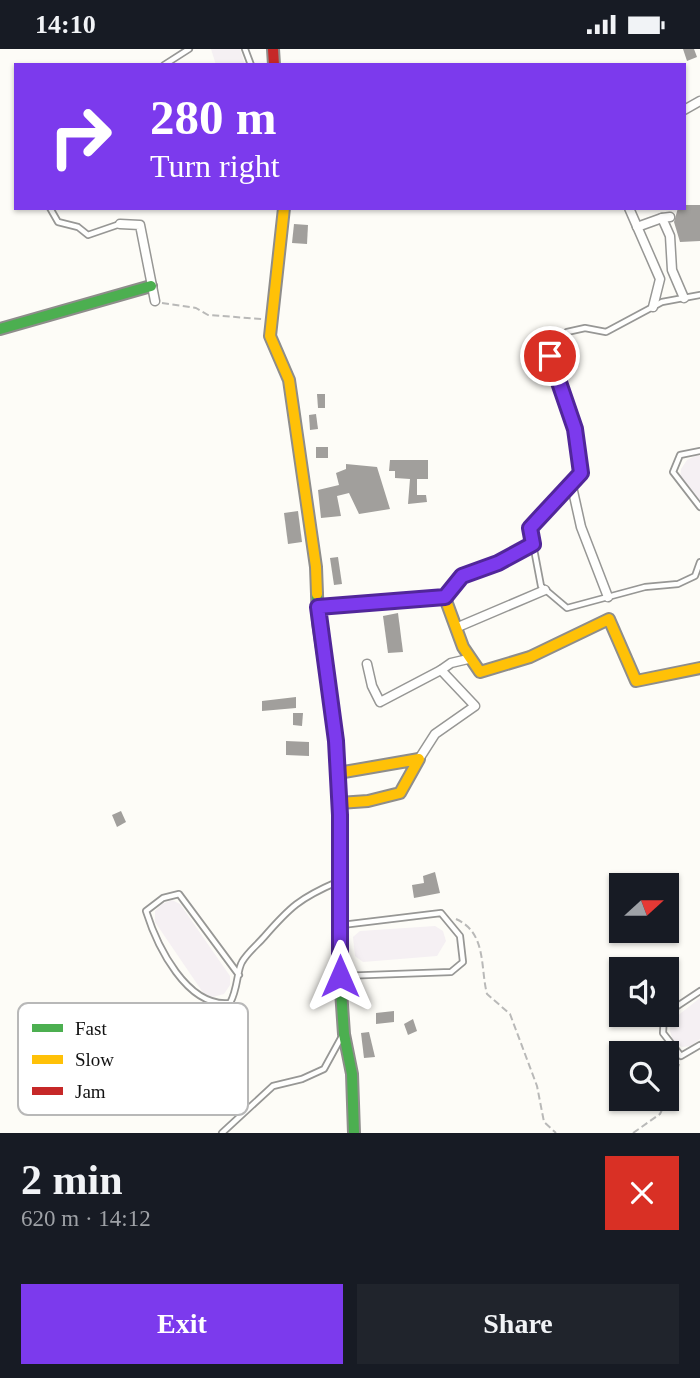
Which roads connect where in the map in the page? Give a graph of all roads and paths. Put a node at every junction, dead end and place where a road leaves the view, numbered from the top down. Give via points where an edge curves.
1 (189, 49) edge
2 (167, 63) edge
3 (51, 210) edge
4 (284, 210) edge
5 (630, 210) edge
6 (120, 224) joint
7 (637, 227) junction
8 (151, 286) junction
9 (700, 295) edge
10 (684, 298) junction
11 (155, 301) joint
12 (653, 307) junction
13 (270, 320) junction
14 (0, 330) edge
15 (700, 451) edge
16 (571, 482) junction
17 (700, 507) edge
18 (533, 544) junction
19 (700, 562) edge
20 (545, 590) junction
21 (445, 597) junction
22 (608, 597) junction
23 (318, 607) junction
24 (458, 627) junction
25 (468, 659) junction
26 (367, 664) dead end
27 (700, 668) edge
28 (441, 670) junction
29 (419, 759) junction
30 (338, 773) junction
31 (339, 803) junction
32 (341, 881) junction
33 (441, 913) junction
34 (340, 926) junction
35 (239, 975) junction
36 (340, 976) junction
37 (700, 991) edge
38 (213, 1003) edge
39 (230, 1003) edge
40 (679, 1005) edge
41 (664, 1027) edge
42 (344, 1034) junction
43 (700, 1045) edge
44 (681, 1056) junction
45 (679, 1062) edge
46 (248, 1109) edge
47 (661, 1111) edge
48 (242, 1115) edge
49 (222, 1133) edge
50 (354, 1133) edge
51 (556, 1133) edge
52 (633, 1133) edge

1 - 2 lane
3 - 6 lane via 58,222 88,235
4 - 13 main road
5 - 7 street
6 - 8 street via 140,225
7 - 10 street via 666,217 672,271
7 - 12 street via 660,279
8 - 11 street
8 - 14 main road
9 - 10 lane
10 - 12 lane
11 - 13 path via 196,308 208,315
12 - 16 lane via 606,332 585,328 567,332 550,356 575,429 581,473
13 - 23 main road via 270,336 289,380
15 - 17 lane via 680,455 673,472
16 - 18 lane via 530,528
16 - 22 street via 581,527
18 - 20 lane
18 - 21 street via 462,576
19 - 22 lane via 695,576 678,584
20 - 22 lane via 567,608
20 - 24 street
21 - 23 main road
21 - 24 main road
23 - 30 main road
24 - 25 main road
25 - 27 main road via 480,672 499,669 609,619 636,681
25 - 28 street
26 - 28 street via 380,702
28 - 29 street via 475,706 435,734
29 - 30 main road
29 - 31 main road via 400,793
30 - 31 main road
31 - 32 main road
32 - 34 main road
32 - 35 lane via 307,895 285,911 241,963
33 - 34 lane
33 - 36 lane via 460,936 463,962 451,972
33 - 51 path via 463,923 480,941 487,994 510,1014 534,1075 544,1122
34 - 36 main road
35 - 38 lane via 179,894 163,898 146,911 155,939 194,994
35 - 39 lane
36 - 42 main road
37 - 40 lane
41 - 44 lane via 663,1033
42 - 46 lane via 324,1069 273,1086
42 - 50 main road via 352,1074
43 - 44 lane
44 - 45 path
47 - 52 path
48 - 49 lane

